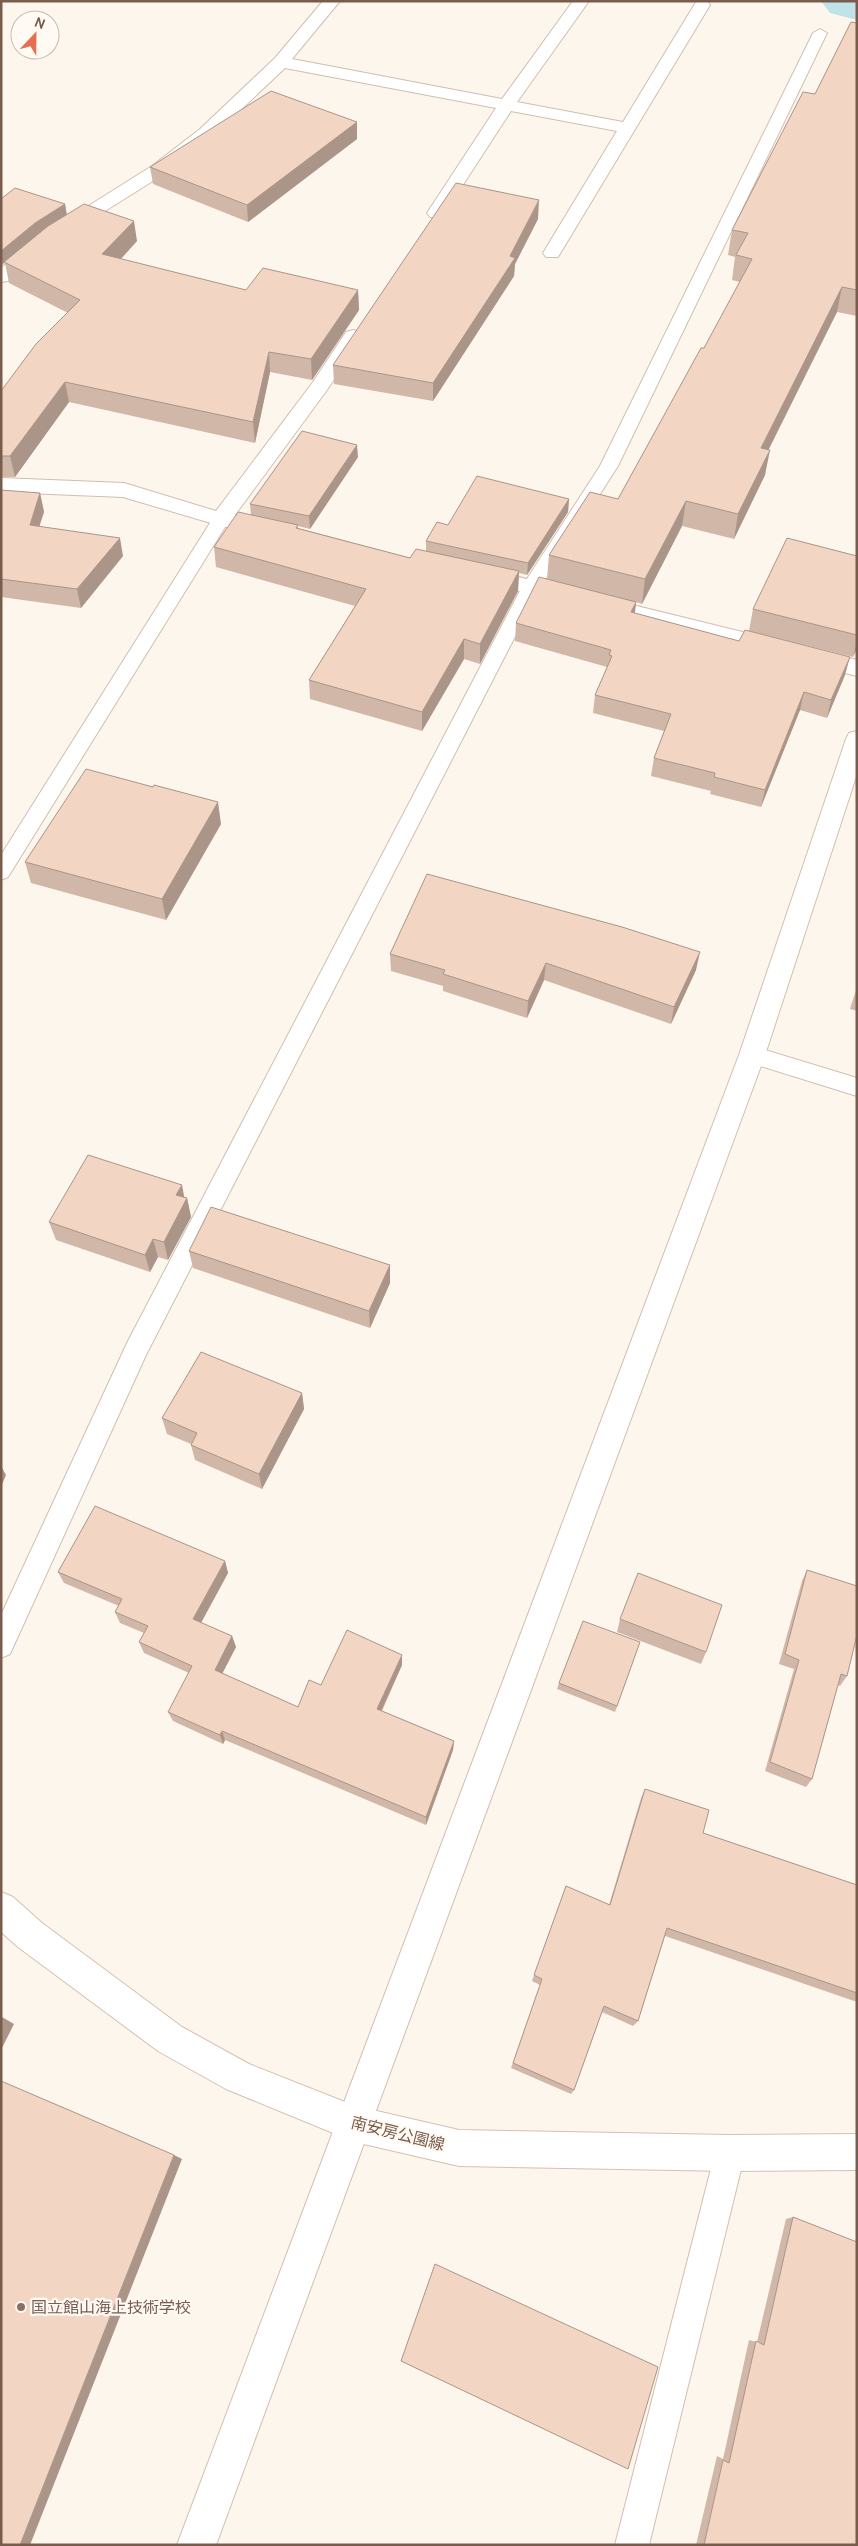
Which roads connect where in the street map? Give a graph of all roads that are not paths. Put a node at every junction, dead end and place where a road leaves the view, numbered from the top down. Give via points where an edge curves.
1 (332, 1) edge
2 (581, 1) edge
3 (702, 5) dead end
4 (820, 33) dead end
5 (281, 62) junction
6 (506, 105) junction
7 (628, 128) junction
8 (424, 230) edge
9 (552, 253) dead end
10 (1, 277) edge
11 (364, 320) edge
12 (1, 485) edge
13 (221, 519) junction
14 (289, 534) edge
15 (464, 571) edge
16 (532, 585) junction
17 (857, 668) edge
18 (857, 739) edge
19 (1, 872) edge
20 (752, 1055) junction
21 (857, 1087) edge
22 (1, 1645) edge
23 (1, 1909) edge
24 (355, 2124) junction
25 (857, 2152) edge
26 (730, 2153) junction
27 (196, 2545) edge
28 (632, 2545) edge

1 - 5 street
2 - 6 street
3 - 7 street
4 - 16 lane via 609,466
5 - 6 street
5 - 10 street via 206,133 158,170 45,241
6 - 7 street
6 - 8 street
7 - 9 street
11 - 13 street via 320,386
12 - 13 street via 124,490
13 - 14 street
13 - 19 lane
15 - 16 street
16 - 17 street
16 - 22 lane via 137,1349
18 - 20 street
20 - 21 lane
20 - 24 street
23 - 24 street, 南安房公園線 via 30,1935 170,2038 238,2078
24 - 26 street, 南安房公園線 via 459,2148
24 - 27 street
25 - 26 street, 南安房公園線
26 - 28 lane

